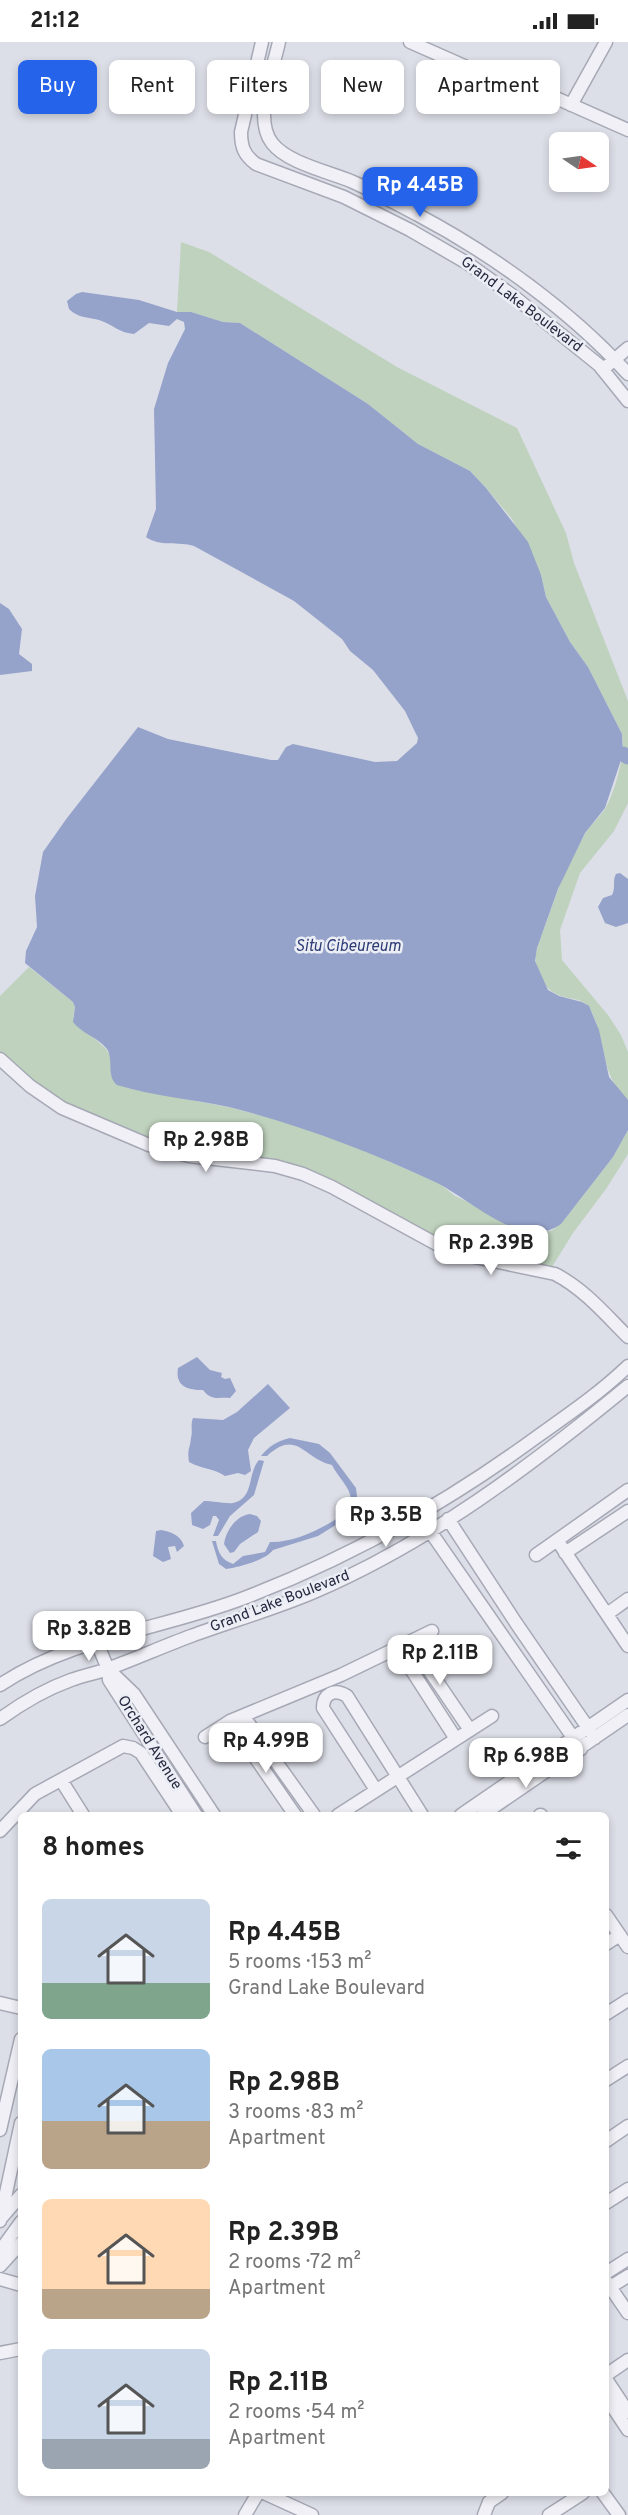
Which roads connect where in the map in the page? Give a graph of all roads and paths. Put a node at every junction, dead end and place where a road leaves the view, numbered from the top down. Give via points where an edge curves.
1 (410, 42) edge
2 (606, 42) edge
3 (261, 46) edge
4 (277, 48) edge
5 (571, 105) junction
6 (628, 130) edge
7 (628, 348) edge
8 (614, 359) junction
9 (603, 370) junction
10 (628, 372) edge
11 (612, 382) junction
12 (628, 401) edge
13 (0, 1059) edge
14 (628, 1337) edge
15 (628, 1366) edge
16 (628, 1386) edge
17 (628, 1490) edge
18 (458, 1492) junction
19 (468, 1505) junction
20 (628, 1510) edge
21 (448, 1519) junction
22 (393, 1528) junction
23 (430, 1531) junction
24 (557, 1540) junction
25 (404, 1546) junction
26 (565, 1553) junction
27 (536, 1555) dead end
28 (628, 1599) edge
29 (608, 1614) junction
30 (628, 1620) edge
31 (616, 1628) junction
32 (432, 1631) dead end
33 (97, 1642) junction
34 (410, 1642) junction
35 (628, 1646) edge
36 (398, 1649) junction
37 (108, 1669) junction
38 (0, 1685) edge
39 (628, 1700) edge
40 (628, 1715) edge
41 (492, 1716) dead end
42 (244, 1717) junction
43 (0, 1719) edge
44 (230, 1721) junction
45 (470, 1730) junction
46 (591, 1734) junction
47 (206, 1737) dead end
48 (456, 1739) junction
49 (578, 1744) junction
50 (398, 1775) junction
51 (61, 1780) junction
52 (376, 1790) junction
53 (81, 1812) edge
54 (180, 1812) edge
55 (194, 1812) edge
56 (212, 1812) edge
57 (293, 1812) edge
58 (312, 1812) edge
59 (343, 1812) edge
60 (420, 1812) edge
61 (466, 1812) edge
62 (486, 1812) edge
63 (0, 1831) edge
64 (609, 1919) edge
65 (620, 1935) junction
66 (609, 1942) edge
67 (628, 1947) edge
68 (628, 2000) edge
69 (0, 2003) edge
70 (18, 2007) edge
71 (609, 2012) edge
72 (18, 2052) edge
73 (628, 2066) edge
74 (609, 2078) edge
75 (628, 2126) edge
76 (0, 2130) edge
77 (18, 2137) edge
78 (609, 2139) edge
79 (628, 2189) edge
80 (18, 2198) edge
81 (609, 2201) edge
82 (0, 2219) edge
83 (18, 2226) edge
84 (18, 2246) edge
85 (0, 2251) edge
86 (628, 2259) edge
87 (0, 2266) edge
88 (609, 2272) edge
89 (628, 2276) edge
90 (0, 2279) edge
91 (18, 2284) edge
92 (609, 2284) edge
93 (609, 2285) edge
94 (628, 2313) edge
95 (18, 2350) edge
96 (0, 2354) edge
97 (628, 2360) edge
98 (609, 2375) edge
99 (609, 2382) edge
100 (609, 2402) edge
101 (628, 2412) edge
102 (628, 2430) edge
103 (256, 2496) edge
104 (271, 2496) edge
105 (498, 2496) edge
106 (578, 2496) edge
107 (605, 2496) edge
108 (245, 2515) edge
109 (312, 2515) edge
110 (484, 2515) edge
111 (549, 2515) edge
112 (619, 2515) edge

1 - 5 street
2 - 5 street
3 - 4 street
3 - 9 street, Grand Lake Boulevard via 241,132 246,157 344,197 467,263
4 - 8 street, Grand Lake Boulevard via 263,110 264,128 271,143 282,153 352,182 483,252 527,284
5 - 6 street
7 - 8 street
8 - 9 street
8 - 10 street, Grand Lake Boulevard
9 - 11 street, Grand Lake Boulevard
10 - 11 street
11 - 12 street, Grand Lake Boulevard
13 - 14 street via 67,1111 149,1145 189,1156 275,1166 303,1174 451,1252 555,1274 571,1282
15 - 18 street, Grand Lake Boulevard via 566,1416
16 - 19 street, Grand Lake Boulevard
17 - 24 street
18 - 19 street
18 - 22 street, Grand Lake Boulevard
19 - 21 street, Grand Lake Boulevard
20 - 26 street
21 - 23 street, Grand Lake Boulevard
21 - 46 street
22 - 25 street
22 - 33 street, Grand Lake Boulevard via 243,1599
23 - 25 street, Grand Lake Boulevard
23 - 49 street
24 - 26 street
24 - 27 street
25 - 37 street, Grand Lake Boulevard via 315,1591
26 - 29 street
28 - 29 street
29 - 31 street
30 - 31 street
31 - 35 street
32 - 34 street
33 - 37 street, Orchard Avenue
33 - 38 street, Grand Lake Boulevard via 25,1670
34 - 36 street
34 - 45 street
36 - 42 street
36 - 48 street
37 - 43 street, Grand Lake Boulevard via 39,1694
37 - 55 street, Orchard Avenue via 110,1680
37 - 56 street, Orchard Avenue via 134,1694
39 - 46 street
40 - 46 street
41 - 45 street
42 - 44 street
42 - 58 street
44 - 47 street
44 - 57 street
45 - 48 street
46 - 49 street
48 - 50 street
49 - 61 street
49 - 62 street
50 - 52 street
50 - 52 street via 347,1696 329,1693 324,1697 323,1708
50 - 60 street
51 - 53 street
51 - 54 street via 123,1746 133,1748 141,1753
51 - 63 street via 35,1794
52 - 59 street
64 - 65 street
65 - 66 street
65 - 67 street
68 - 71 street
69 - 70 street
72 - 76 street
73 - 74 street
75 - 78 street
77 - 82 street
79 - 81 street
80 - 82 street
83 - 85 street
84 - 87 street
86 - 88 street
89 - 92 street
90 - 91 street
93 - 94 street
95 - 96 street
97 - 98 street
99 - 101 street
100 - 102 street
103 - 108 street
104 - 109 street
105 - 110 street via 489,2502
106 - 111 street
107 - 112 street

